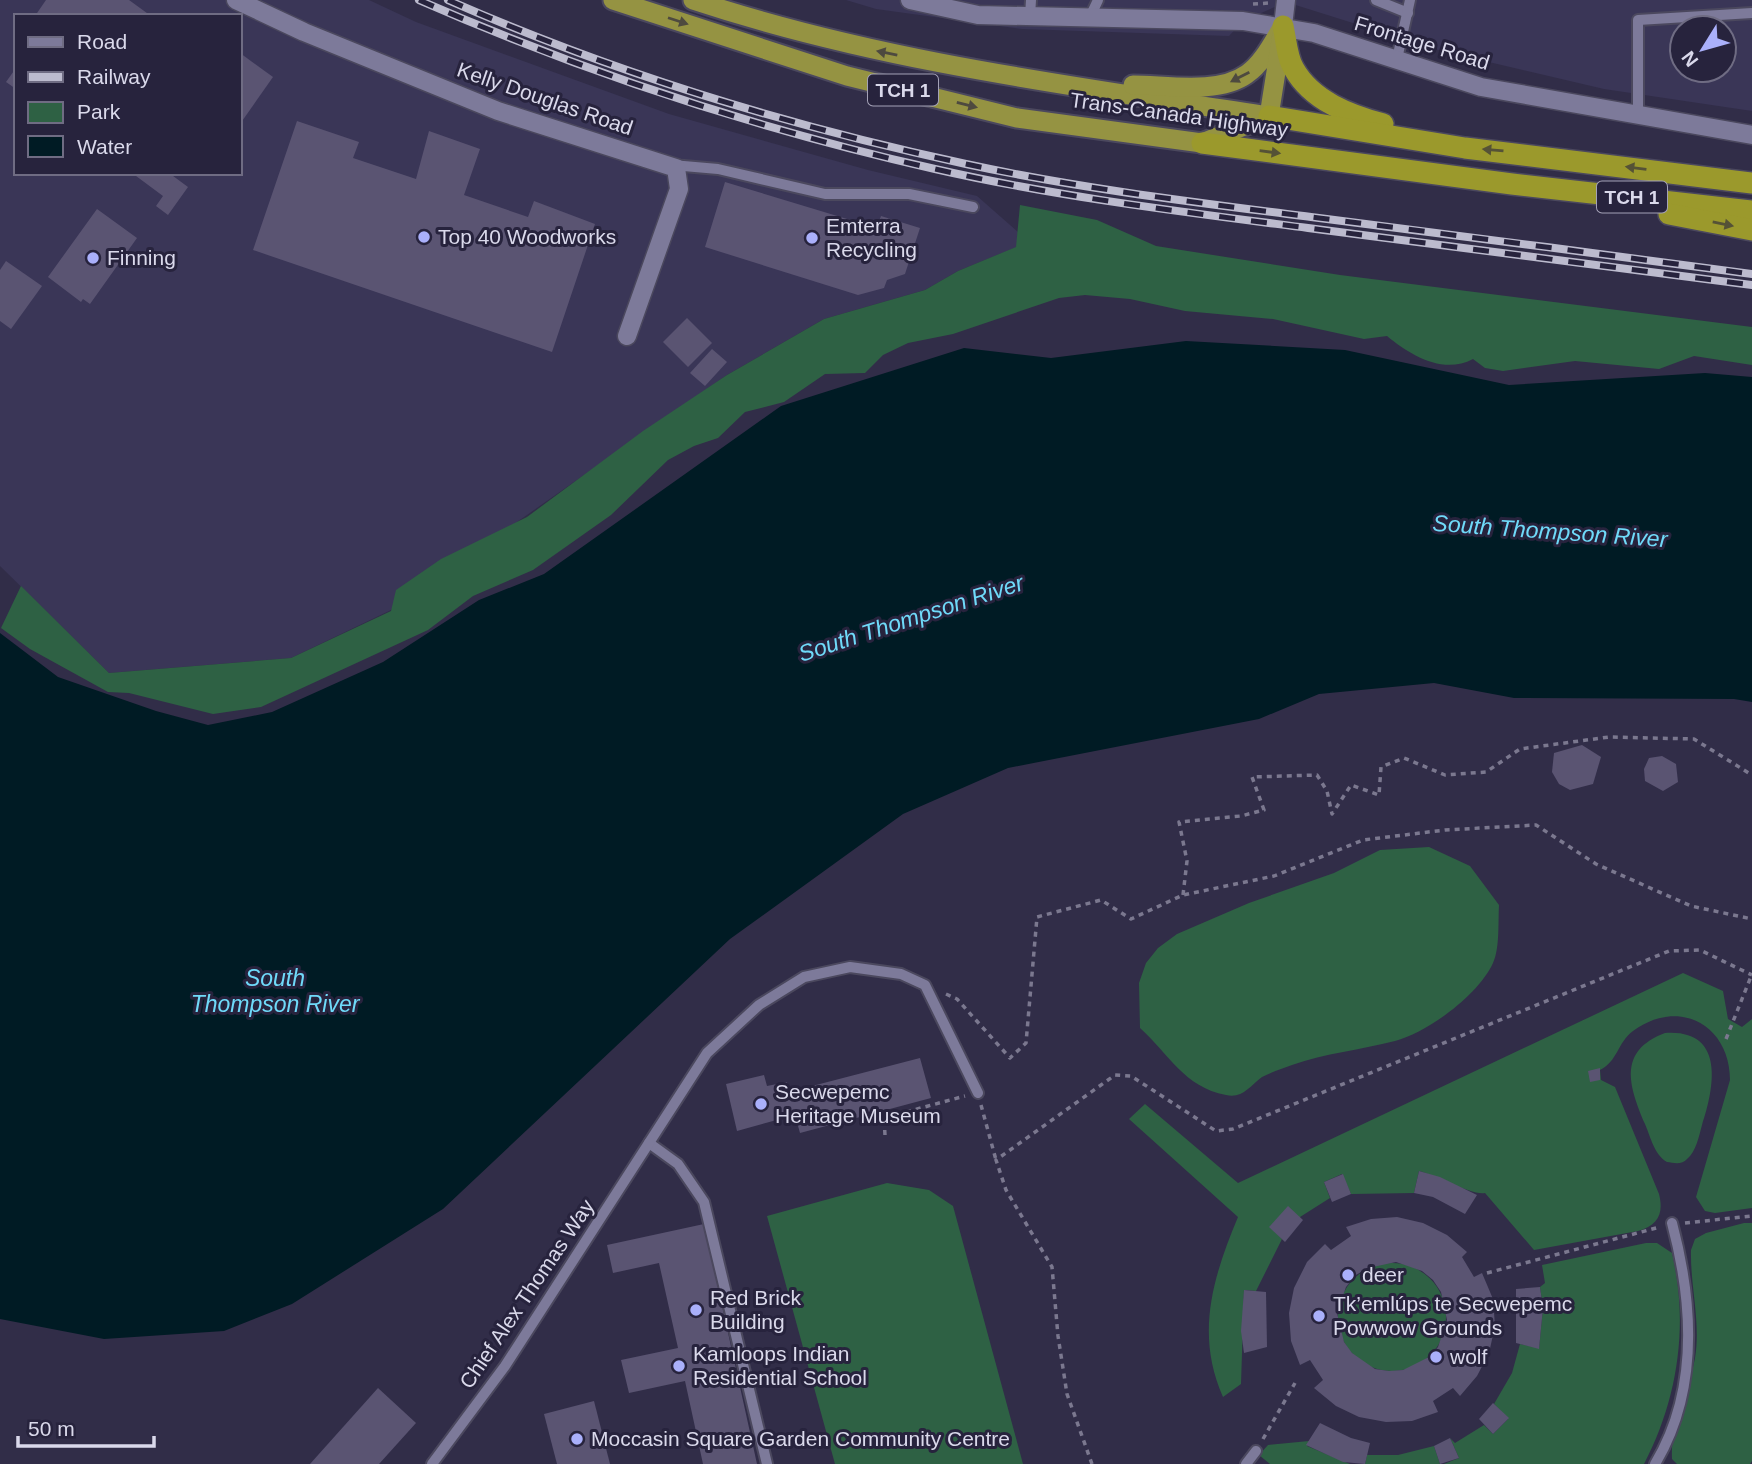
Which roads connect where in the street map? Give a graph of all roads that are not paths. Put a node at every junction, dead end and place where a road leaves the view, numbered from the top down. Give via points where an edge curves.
1 (236, 0) edge
2 (613, 0) edge
3 (693, 0) edge
4 (910, 0) edge
5 (1098, 0) edge
6 (1376, 0) edge
7 (1410, 0) edge
8 (1281, 1) edge
9 (932, 2) edge
10 (958, 5) edge
11 (1030, 8) edge
12 (1752, 12) edge
13 (1408, 13) junction
14 (1090, 17) junction
15 (1283, 26) junction
16 (1397, 59) junction
17 (994, 74) junction
18 (1638, 115) junction
19 (1269, 116) junction
20 (1752, 135) edge
21 (1202, 143) junction
22 (1465, 148) junction
23 (671, 165) junction
24 (1752, 183) edge
25 (1512, 184) junction
26 (973, 207) dead end
27 (1752, 211) edge
28 (1752, 230) edge
29 (627, 336) dead end
30 (978, 1093) road end
31 (649, 1143) junction
32 (1672, 1223) road end
33 (1255, 1451) road end
34 (432, 1464) edge
35 (767, 1464) edge
36 (1247, 1464) edge
37 (1655, 1464) edge

1 - 23 street, Kelly Douglas Road via 498,111
2 -> 21 highway, Trans-Canada Highway / TCH 1 via 847,76 951,102 1017,118
17 -> 3 highway, Trans-Canada Highway / TCH 1 via 869,49
4 - 9 street, Frontage Road
5 - 14 lane
6 - 13 lane
7 - 13 lane
8 - 15 street
9 - 10 street, Frontage Road
10 - 11 street, Frontage Road via 978,15
11 - 14 street, Frontage Road
12 - 18 lane via 1638,20
13 - 16 lane
14 - 15 street, Frontage Road
15 - 16 street, Frontage Road
15 -> 17 highway via 1260,61 1234,81 1200,86 1129,85
15 - 19 highway
15 - 22 highway via 1293,69 1320,98 1361,118
16 - 18 street, Frontage Road via 1481,87
17 - 19 highway, Trans-Canada Highway / TCH 1
18 - 20 street, Frontage Road
19 - 21 highway
19 - 22 highway, Trans-Canada Highway / TCH 1
21 -> 25 highway, Trans-Canada Highway / TCH 1
24 -> 22 highway, Trans-Canada Highway / TCH 1
23 - 26 lane via 718,169 825,194 909,194
23 - 29 street via 678,172 679,189
25 - 27 highway, Trans-Canada Highway / TCH 1
25 -> 28 highway
30 - 31 lane, Chief Alex Thomas Way via 925,985 901,974 850,967 804,977 759,1005 707,1053
31 - 34 lane, Chief Alex Thomas Way via 505,1366
31 - 35 lane via 678,1164 704,1202
32 - 37 lane via 1686,1287 1688,1353 1678,1404
33 - 36 lane

